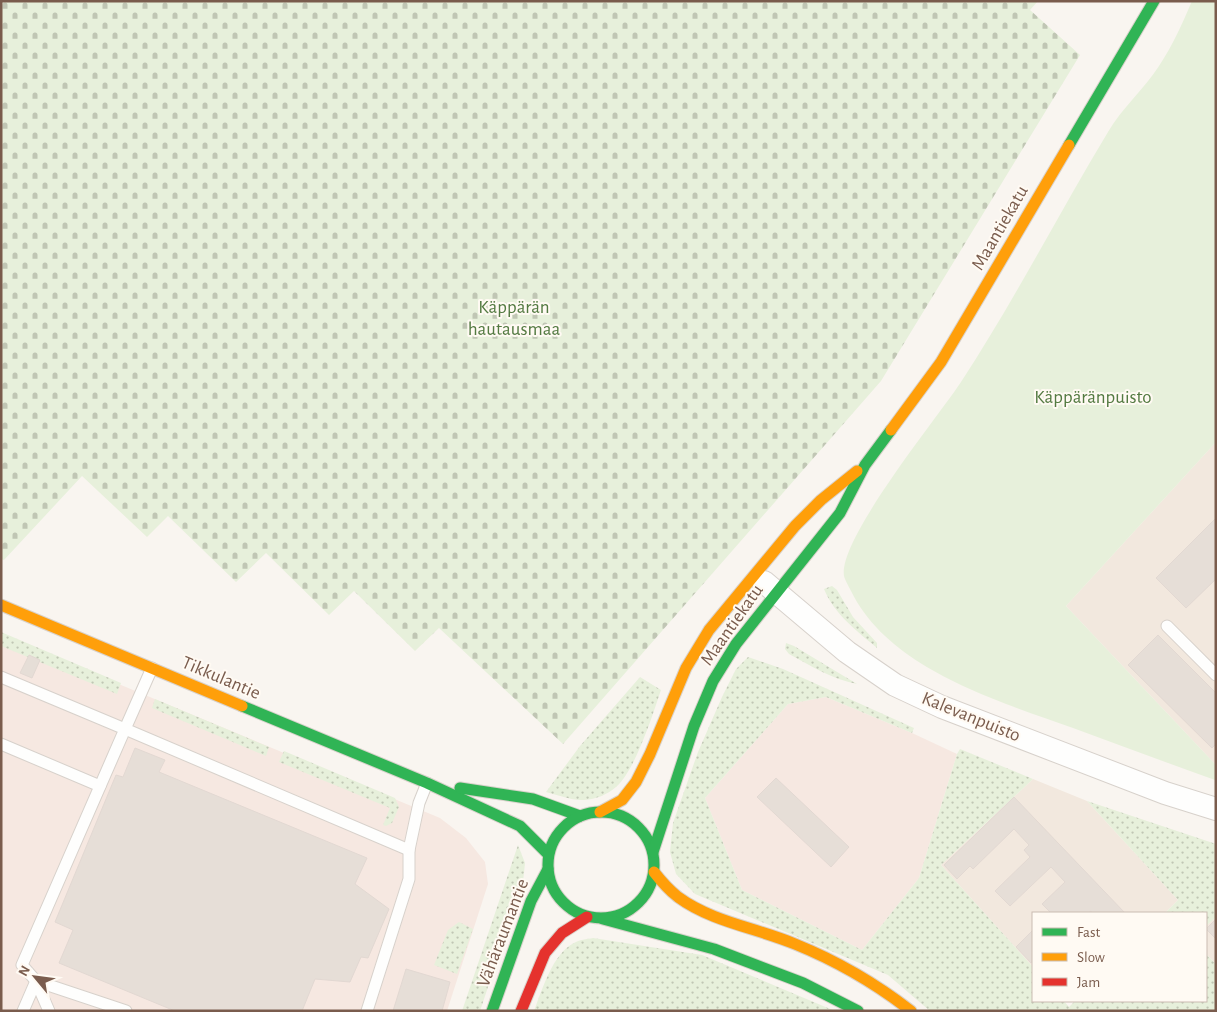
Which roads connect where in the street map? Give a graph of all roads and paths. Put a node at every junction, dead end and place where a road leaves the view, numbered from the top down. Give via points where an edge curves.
1 (1154, 1) edge
2 (864, 465) junction
3 (754, 574) junction
4 (776, 592) junction
5 (1, 605) edge
6 (1167, 626) dead end
7 (152, 668) junction
8 (1216, 675) edge
9 (1, 677) edge
10 (125, 729) junction
11 (1, 744) edge
12 (427, 783) junction
13 (100, 786) junction
14 (1216, 809) edge
15 (600, 812) junction
16 (580, 816) junction
17 (409, 850) junction
18 (653, 852) junction
19 (548, 854) junction
20 (548, 869) junction
21 (654, 872) junction
22 (588, 917) junction
23 (603, 919) junction
24 (36, 981) junction
25 (23, 1011) edge
26 (49, 1011) edge
27 (126, 1011) edge
28 (367, 1011) edge
29 (492, 1011) edge
30 (521, 1011) edge
31 (858, 1011) edge
32 (911, 1011) edge

1 - 2 main road, Maantiekatu via 941,362
2 - 3 main road, Maantiekatu via 821,500
2 - 4 main road, Maantiekatu via 840,513
3 - 4 street, Kalevanpuisto
3 - 15 main road, Maantiekatu via 709,630 686,668 636,782 622,800
4 - 14 street, Kalevanpuisto via 847,652 895,685 1165,793
4 - 18 main road, Maantiekatu via 736,644 713,681 694,726
5 - 7 main road, Tikkulantie
6 - 8 lane
7 - 10 lane
7 - 12 main road, Tikkulantie
9 - 10 lane
10 - 13 lane
10 - 17 lane
11 - 13 lane
12 - 16 main road via 533,799
12 - 17 lane via 419,803
12 - 19 main road via 520,826
13 - 24 lane via 22,966
15 - 16 main road
15 - 18 main road via 617,814 633,823
16 - 19 main road via 565,825
17 - 28 lane via 409,879
18 - 21 main road
19 - 20 main road
20 - 22 main road via 554,890 568,907
20 - 29 main road, Vähäraumantie via 531,902
21 - 23 main road via 648,890 636,905 621,915
21 - 32 main road via 676,895 699,910 813,952 852,971
22 - 23 main road
22 - 30 main road via 562,933 546,953
23 - 31 main road via 733,955 803,983
24 - 25 lane
24 - 26 lane
24 - 27 lane

